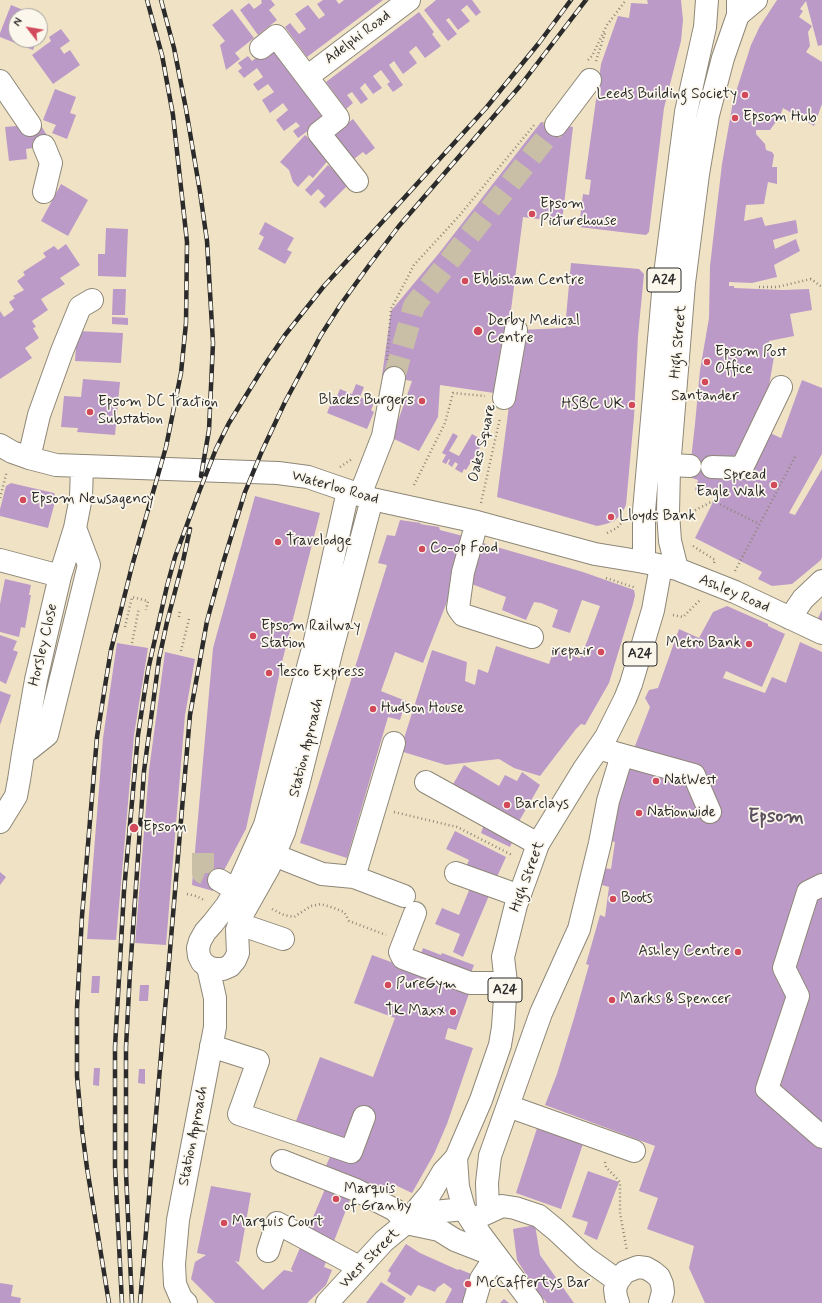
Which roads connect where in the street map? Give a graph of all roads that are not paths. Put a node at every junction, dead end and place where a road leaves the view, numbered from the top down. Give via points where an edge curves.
1 (409, 0) edge
2 (707, 0) edge
3 (756, 0) edge
4 (738, 7) edge
5 (261, 48) dead end
6 (588, 71) road end
7 (307, 77) junction
8 (5, 88) edge
9 (546, 124) tunnel mouth
10 (30, 125) dead end
11 (44, 146) dead end
12 (357, 180) dead end
13 (44, 192) dead end
14 (92, 300) dead end
15 (516, 330) dead end
16 (390, 370) tunnel mouth
17 (781, 387) dead end
18 (504, 398) road end
19 (0, 445) edge
20 (28, 458) junction
21 (82, 466) junction
22 (712, 466) dead end
23 (360, 495) junction
24 (477, 522) junction
25 (75, 528) junction
26 (0, 560) edge
27 (660, 566) junction
28 (60, 576) junction
29 (822, 581) edge
30 (790, 618) junction
31 (822, 633) edge
32 (532, 637) dead end
33 (394, 743) dead end
34 (598, 748) junction
35 (23, 754) junction
36 (622, 755) junction
37 (426, 782) dead end
38 (710, 812) dead end
39 (0, 822) edge
40 (538, 844) junction
41 (274, 855) junction
42 (456, 873) dead end
43 (354, 877) junction
44 (822, 885) edge
45 (520, 896) junction
46 (238, 931) junction
47 (281, 946) dead end
48 (200, 965) junction
49 (506, 984) junction
50 (211, 1046) junction
51 (508, 1106) junction
52 (364, 1116) dead end
53 (822, 1137) edge
54 (634, 1151) dead end
55 (456, 1158) junction
56 (282, 1161) dead end
57 (474, 1214) junction
58 (410, 1218) junction
59 (268, 1251) dead end
60 (496, 1256) junction
61 (359, 1267) junction
62 (624, 1275) junction
63 (186, 1303) edge
64 (327, 1303) edge
65 (474, 1303) edge
66 (532, 1303) edge
67 (618, 1303) edge
68 (660, 1303) edge

1 - 7 main road, Adelphi Road
2 - 27 main road, High Street / A24 via 705,27 686,112 664,282 644,511
3 - 4 main road
4 - 27 main road, High Street / A24 via 708,115 698,174 684,284 680,466 668,513 670,541
5 - 7 main road via 276,36
6 - 9 main road
7 - 12 main road via 338,118 319,133
8 - 10 main road
11 - 13 main road via 51,163
14 - 20 main road via 80,308 62,351 39,415
15 - 18 main road
16 - 23 main road via 383,436
17 - 22 main road via 742,468
19 - 20 main road, Waterloo Road
20 - 21 main road, Waterloo Road via 56,465
21 - 23 main road, Waterloo Road via 278,473 308,477
21 - 25 main road, Horsley Close
23 - 24 main road, Waterloo Road
23 - 41 main road, Station Approach via 332,649 298,785
23 - 48 main road, Station Approach via 336,544 314,645 265,825 228,885 227,905 202,936 198,948
24 - 27 main road, Waterloo Road via 595,554
24 - 32 main road via 463,572 458,608 463,615
25 - 28 main road, Horsley Close
25 - 35 main road via 89,565 47,735
26 - 28 main road
27 - 30 main road, Ashley Road via 735,592
27 - 34 main road, High Street / A24 via 653,610 631,684 606,737
28 - 35 main road, Horsley Close via 36,680
29 - 30 main road via 803,599
30 - 31 main road, Ashley Road
33 - 43 main road
34 - 36 main road
34 - 40 main road, High Street / A24
35 - 39 main road, Horsley Close via 16,796
36 - 38 main road via 694,775
36 - 51 main road via 608,801 580,929 541,1013
37 - 40 main road
40 - 45 main road, High Street / A24
41 - 43 main road via 322,874
41 - 46 main road, Station Approach via 243,913
42 - 45 main road
43 - 49 main road via 410,904 400,952 403,958 470,984
44 - 53 main road via 808,892 784,968 798,996 767,1089
45 - 49 main road, High Street / A24 via 503,957
46 - 47 main road
46 - 48 main road, Station Approach via 238,953 230,966 215,969
48 - 50 main road, Station Approach via 214,998 215,1027
49 - 55 main road, High Street / A24 via 500,1045 481,1100
50 - 52 main road via 258,1062 239,1114 351,1152
50 - 63 main road, Station Approach via 178,1220 175,1284
51 - 54 main road
51 - 57 main road via 490,1156 487,1182
55 - 57 main road, A24 via 458,1187
55 - 58 main road, West Street
56 - 58 main road via 356,1190
57 - 58 main road
57 - 60 main road, A24
57 - 62 main road via 502,1206 539,1216 586,1258
58 - 60 main road
58 - 61 main road, West Street
59 - 61 main road via 277,1223
60 - 65 main road via 481,1280
60 - 66 main road, A24
61 - 64 main road, West Street
62 - 67 main road via 616,1289
62 - 68 main road via 638,1267 653,1272 662,1284

